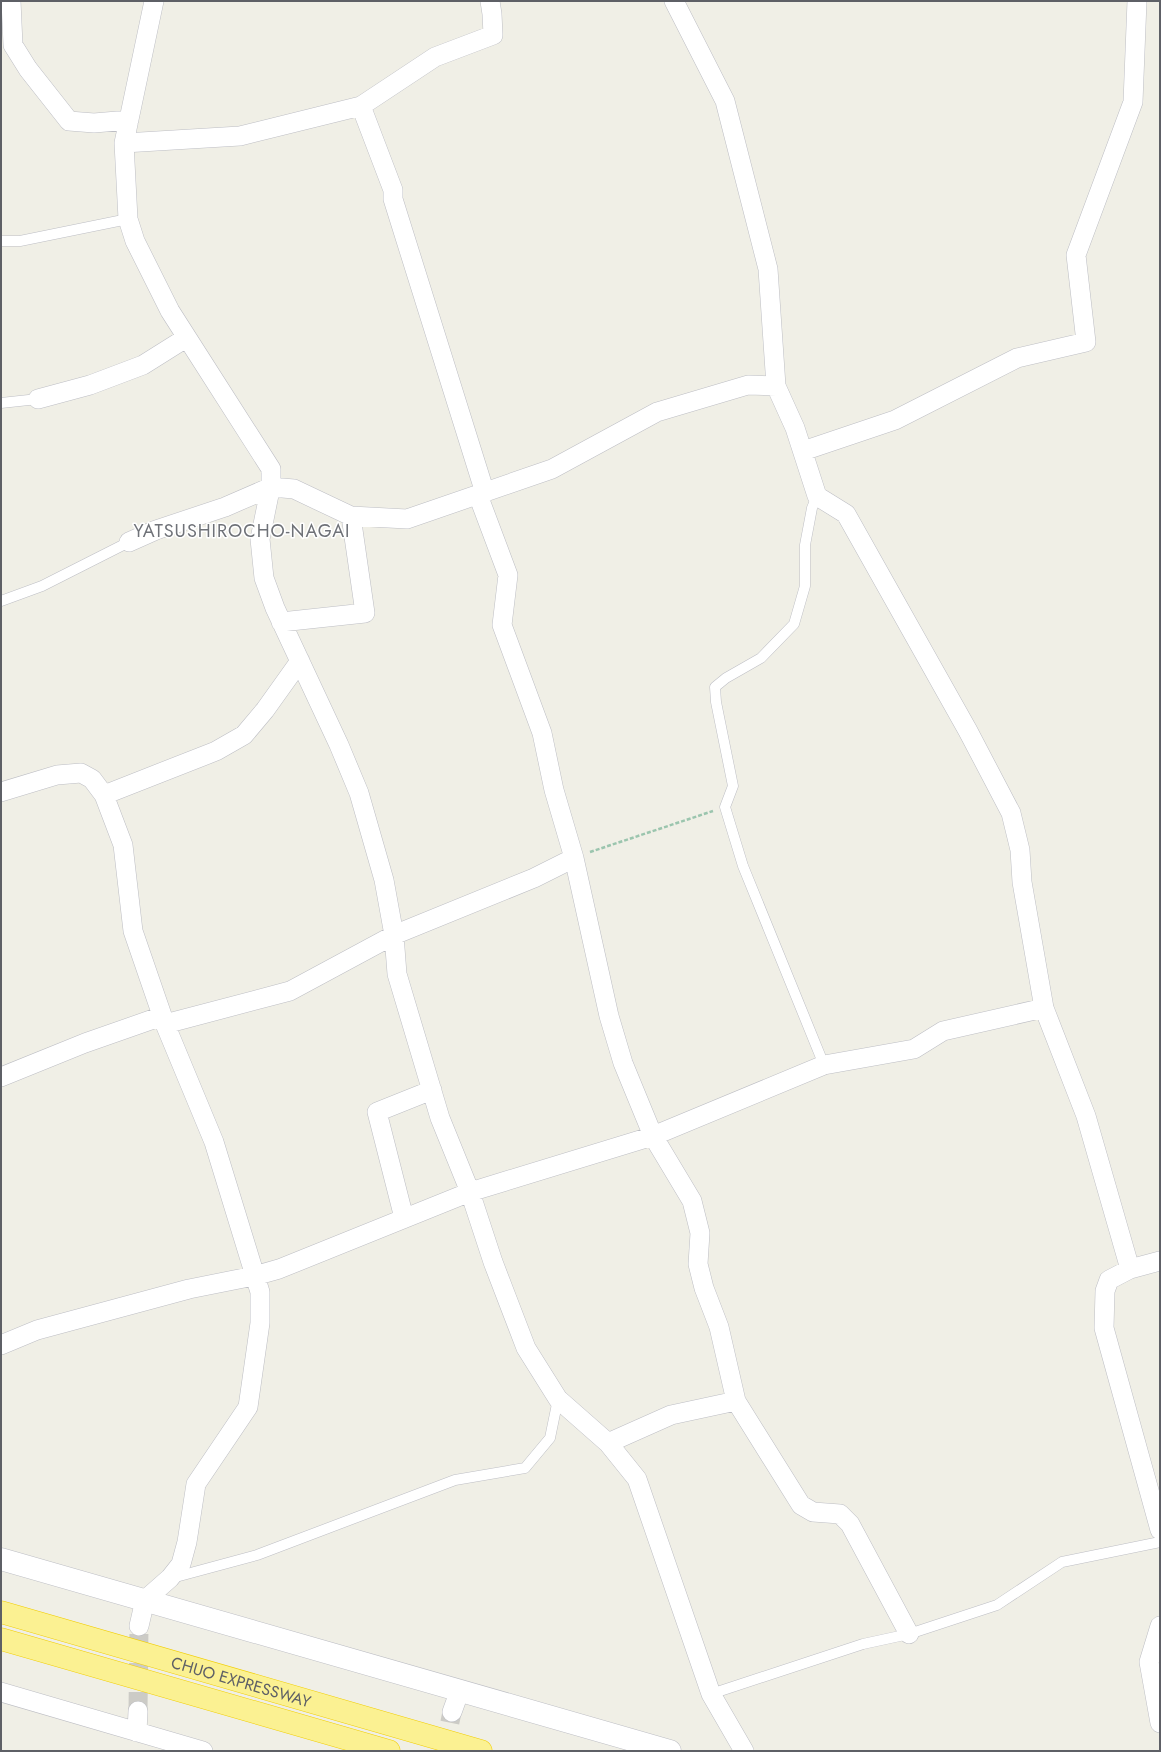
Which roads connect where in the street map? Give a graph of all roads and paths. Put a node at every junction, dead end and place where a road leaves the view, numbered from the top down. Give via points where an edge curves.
1 (11, 1) edge
2 (154, 1) edge
3 (490, 1) edge
4 (674, 1) edge
5 (1137, 1) edge
6 (7, 42) edge
7 (361, 106) junction
8 (128, 120) junction
9 (124, 143) junction
10 (128, 218) junction
11 (1, 241) edge
12 (186, 338) junction
13 (776, 386) junction
14 (38, 399) joint
15 (1, 403) edge
16 (803, 452) junction
17 (271, 487) junction
18 (482, 494) junction
19 (817, 496) junction
20 (351, 516) junction
21 (129, 542) joint
22 (1, 601) edge
23 (281, 622) junction
24 (300, 661) junction
25 (1, 792) edge
26 (104, 795) junction
27 (725, 807) junction
28 (574, 858) junction
29 (394, 935) junction
30 (1044, 1008) junction
31 (163, 1020) junction
32 (824, 1065) junction
33 (1, 1077) edge
34 (432, 1090) junction
35 (653, 1136) junction
36 (470, 1192) junction
37 (404, 1218) junction
38 (1160, 1261) edge
39 (1130, 1269) junction
40 (254, 1276) junction
41 (1, 1345) edge
42 (558, 1399) junction
43 (736, 1401) junction
44 (608, 1443) junction
45 (1160, 1530) edge
46 (1160, 1542) edge
47 (1, 1559) edge
48 (170, 1578) junction
49 (145, 1600) junction
50 (1, 1612) edge
51 (139, 1626) tunnel mouth
52 (1160, 1626) edge
53 (909, 1634) junction
54 (1, 1639) edge
55 (460, 1690) junction
56 (1, 1692) edge
57 (711, 1694) junction
58 (138, 1711) tunnel mouth
59 (452, 1712) tunnel mouth
60 (1160, 1723) edge
61 (137, 1732) junction
62 (203, 1751) edge
63 (389, 1751) edge
64 (481, 1751) edge
65 (670, 1751) edge
66 (744, 1751) edge

1 - 6 street
2 - 8 street
3 - 7 street via 493,35 435,57
4 - 13 street via 725,101 768,269
5 - 16 street via 1133,102 1076,255 1086,342 1017,358 895,420
6 - 8 street via 69,121 94,123
7 - 9 street via 240,136
7 - 18 street via 394,190 393,199
8 - 9 street
9 - 10 street
10 - 11 lane via 20,241
10 - 12 street via 139,248
12 - 14 street via 143,365 90,385
12 - 17 street via 271,469
13 - 16 street
13 - 18 street via 748,385 657,412 552,469
14 - 15 lane
16 - 19 street
17 - 20 street via 294,489
17 - 21 street via 225,507 156,530
17 - 23 street via 260,539 264,578
18 - 20 street via 407,519
18 - 28 street via 508,575 502,625 542,733 554,790
19 - 27 lane via 812,508 805,545 804,586 794,624 761,658 715,687 733,786
19 - 30 street via 846,514 1011,813 1020,850 1022,882
20 - 23 street via 365,613
21 - 22 lane via 42,586
23 - 24 street
24 - 26 street via 244,735 216,751
24 - 29 street via 359,793 384,880
25 - 26 street via 57,775 81,773 92,779
26 - 31 street via 123,845 133,931
27 - 28 path
27 - 32 lane via 743,866
28 - 29 street via 534,878
28 - 35 street via 611,1023 623,1063
29 - 31 street via 290,991
29 - 34 street via 397,974
30 - 32 street via 942,1031 914,1049
30 - 39 street via 1086,1116
31 - 33 street via 85,1043
31 - 40 street via 214,1142
32 - 35 street
34 - 36 street via 440,1118
34 - 37 street via 377,1112
35 - 36 street
35 - 43 street via 692,1201 700,1233 698,1264 719,1328
36 - 37 street
36 - 42 street via 493,1262 526,1348
37 - 40 street via 279,1269
38 - 39 street
39 - 45 street via 1109,1280 1105,1291 1104,1328
40 - 41 street via 167,1295 37,1330
40 - 48 street via 260,1292 260,1323 248,1407 196,1484 181,1564
42 - 44 street
42 - 48 lane via 550,1438 525,1468 455,1480 257,1555
43 - 44 street via 671,1415
43 - 53 street via 800,1505 813,1512 840,1514 850,1524
44 - 57 street via 637,1479
46 - 53 lane via 1062,1562 997,1605
47 - 49 street
48 - 49 street
49 - 51 street
49 - 55 street
50 - 64 highway, CHUO EXPRESSWAY
52 - 60 street via 1149,1662
53 - 57 lane via 863,1644
54 - 63 highway, CHUO EXPRESSWAY
55 - 59 street
55 - 65 street
56 - 61 street
57 - 66 street
58 - 61 street
61 - 62 street

